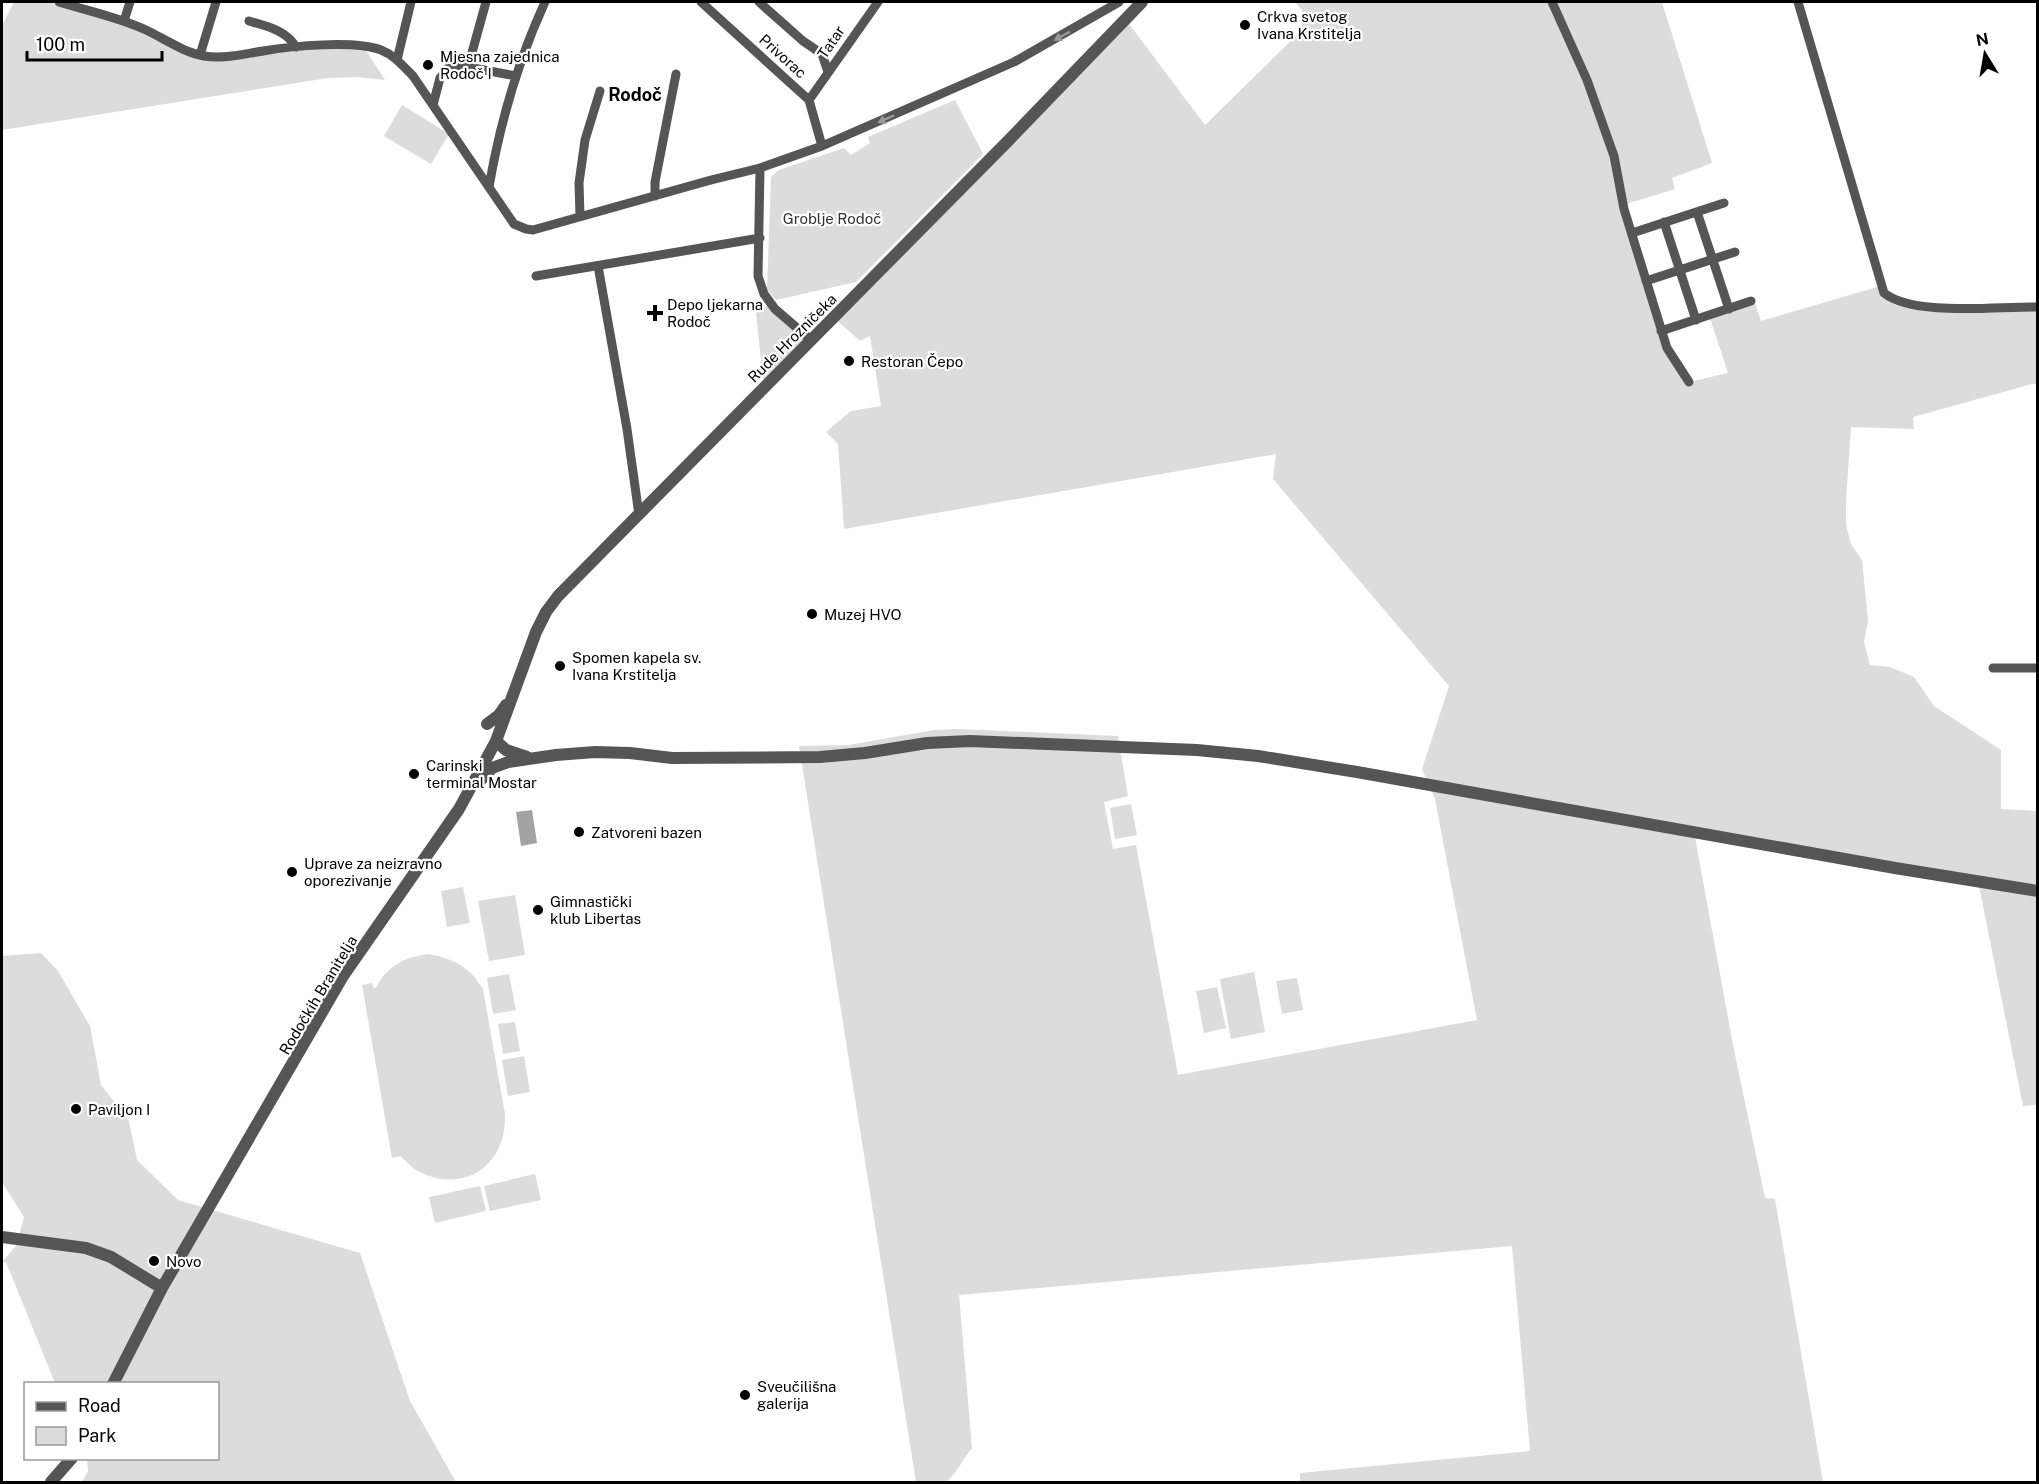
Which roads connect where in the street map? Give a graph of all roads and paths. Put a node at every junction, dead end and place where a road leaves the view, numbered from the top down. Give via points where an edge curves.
1 (59, 2) edge
2 (130, 2) edge
3 (216, 2) edge
4 (411, 2) edge
5 (486, 2) edge
6 (544, 2) edge
7 (701, 2) edge
8 (759, 2) edge
9 (878, 2) edge
10 (1119, 2) edge
11 (1142, 2) edge
12 (1552, 2) edge
13 (1798, 2) edge
14 (123, 21) junction
15 (249, 21) dead end
16 (296, 47) junction
17 (200, 55) junction
18 (397, 60) junction
19 (468, 67) junction
20 (828, 72) junction
21 (676, 74) dead end
22 (516, 76) junction
23 (600, 91) dead end
24 (809, 100) junction
25 (433, 105) junction
26 (822, 146) junction
27 (760, 168) junction
28 (489, 188) junction
29 (655, 196) junction
30 (1724, 203) dead end
31 (1696, 212) junction
32 (580, 216) junction
33 (1664, 222) junction
34 (1632, 233) junction
35 (760, 238) junction
36 (1735, 252) dead end
37 (1712, 260) junction
38 (598, 266) junction
39 (1679, 270) junction
40 (536, 276) dead end
41 (1646, 281) junction
42 (1751, 301) dead end
43 (2037, 307) edge
44 (1728, 309) junction
45 (1696, 320) junction
46 (1661, 331) junction
47 (810, 340) junction
48 (1689, 382) dead end
49 (639, 515) junction
50 (1993, 668) dead end
51 (2037, 668) edge
52 (513, 694) junction
53 (504, 721) joint
54 (487, 724) dead end
55 (493, 746) junction
56 (534, 758) junction
57 (508, 762) junction
58 (462, 804) junction
59 (2037, 891) edge
60 (2, 1237) edge
61 (162, 1288) junction
62 (114, 1382) edge
63 (70, 1460) edge
64 (51, 1482) edge

1 - 14 street
2 - 14 street
3 - 17 street
4 - 18 street
5 - 19 street
6 - 22 street
7 - 24 street, Privorac
8 - 20 street via 822,54
9 - 20 street, Tatar
10 -> 26 street via 1014,62
11 - 47 street, Rude Hrozničeka
12 - 34 street via 1595,101 1614,156
13 - 43 street via 1884,293 1915,305
14 - 17 street
15 - 16 street via 281,32
16 - 17 street via 231,57
16 - 18 street via 366,47
18 - 25 street
19 - 22 street
19 - 25 street via 454,66 444,71
20 - 24 street, Tatar
21 - 29 street
22 - 28 street
23 - 32 street via 585,140 579,183
24 - 26 street, Privorac
25 - 28 street
26 - 27 street
27 - 29 street
27 - 35 street
28 - 32 street via 519,227 533,230
29 - 32 street
30 - 31 street
31 - 33 street
31 - 37 street
33 - 34 street
33 - 39 street
34 - 41 street
35 - 38 street
35 - 47 street via 758,276 764,294
36 - 37 street
37 - 39 street
37 - 44 street
38 - 40 street
38 - 49 street
39 - 41 street
39 - 45 street
41 - 46 street
42 - 44 street
44 - 45 street
45 - 46 street
46 - 48 street
47 - 49 street, Rude Hrozničeka
49 - 52 street, Rude Hrozničeka via 546,612
50 - 51 street
52 - 53 street, Rude Hrozničeka
52 - 54 street
53 - 55 street, Rodočkih Branitelja
55 - 56 street
55 - 57 street via 496,757
55 - 58 street, Rodočkih Branitelja
56 - 57 street
56 - 59 street via 595,752 694,759 820,757 970,741 1258,756
57 - 58 street via 486,773
58 - 61 street, Rodočkih Branitelja via 343,976
60 - 61 street via 86,1248 111,1257
61 - 62 street, Rodočkih Branitelja
63 - 64 street

